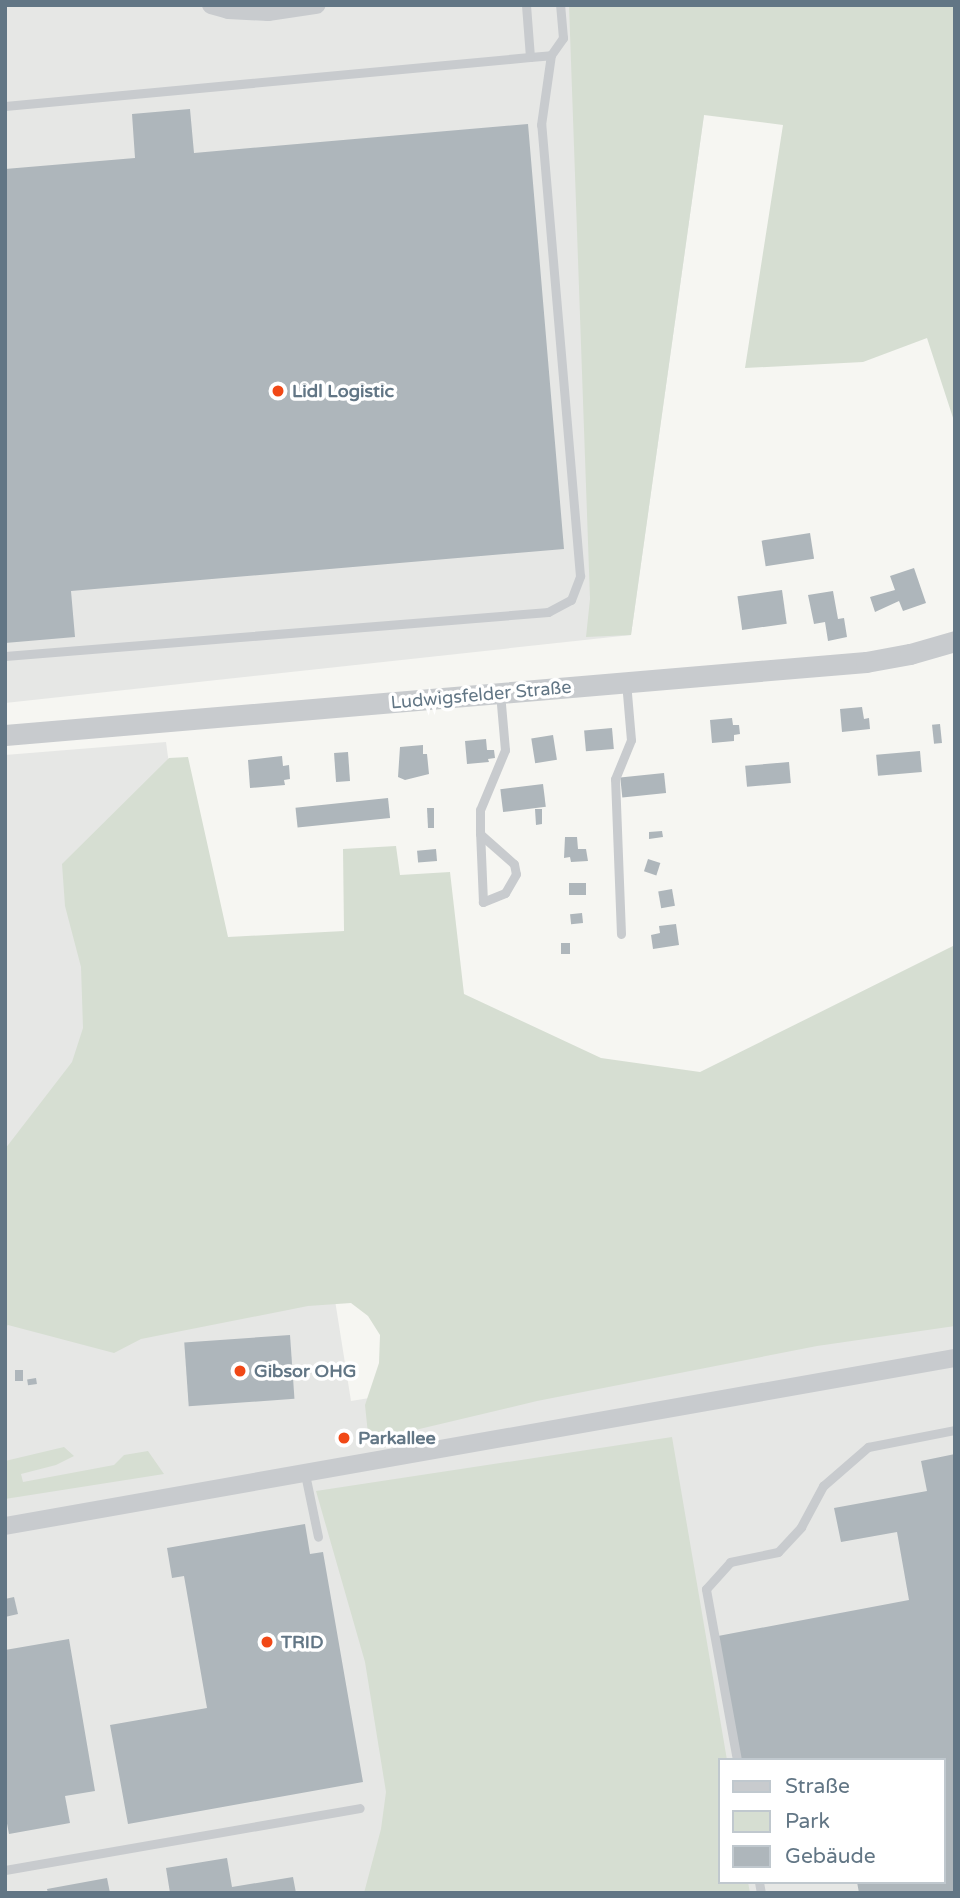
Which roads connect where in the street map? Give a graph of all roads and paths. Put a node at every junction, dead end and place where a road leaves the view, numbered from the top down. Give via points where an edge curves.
1 (211, 5) edge
2 (316, 5) edge
3 (526, 5) edge
4 (561, 5) edge
5 (229, 8) edge
6 (551, 55) junction
7 (530, 57) junction
8 (5, 106) edge
9 (955, 641) edge
10 (5, 656) edge
11 (626, 682) junction
12 (500, 693) junction
13 (5, 735) edge
14 (480, 834) junction
15 (621, 934) dead end
16 (955, 1358) edge
17 (955, 1430) edge
18 (305, 1474) junction
19 (5, 1526) edge
20 (318, 1537) dead end
21 (737, 1758) edge
22 (360, 1808) dead end
23 (5, 1870) edge

1 - 5 street
2 - 5 street via 268,12
3 - 7 lane
4 - 6 lane via 563,38
6 - 7 lane
6 - 10 lane via 541,125 580,576 571,600 548,612
7 - 8 lane
9 - 11 street, Ludwigsfelder Straße via 866,662
11 - 12 street, Ludwigsfelder Straße
11 - 15 lane via 631,740 615,779
12 - 13 street, Ludwigsfelder Straße
12 - 14 lane via 505,750 482,802
14 - 14 lane via 482,888 483,902 505,893 516,874 513,864
16 - 18 street
17 - 21 lane via 868,1447 823,1486 801,1527 778,1552 730,1562 706,1589
18 - 19 street
18 - 20 lane
22 - 23 lane

